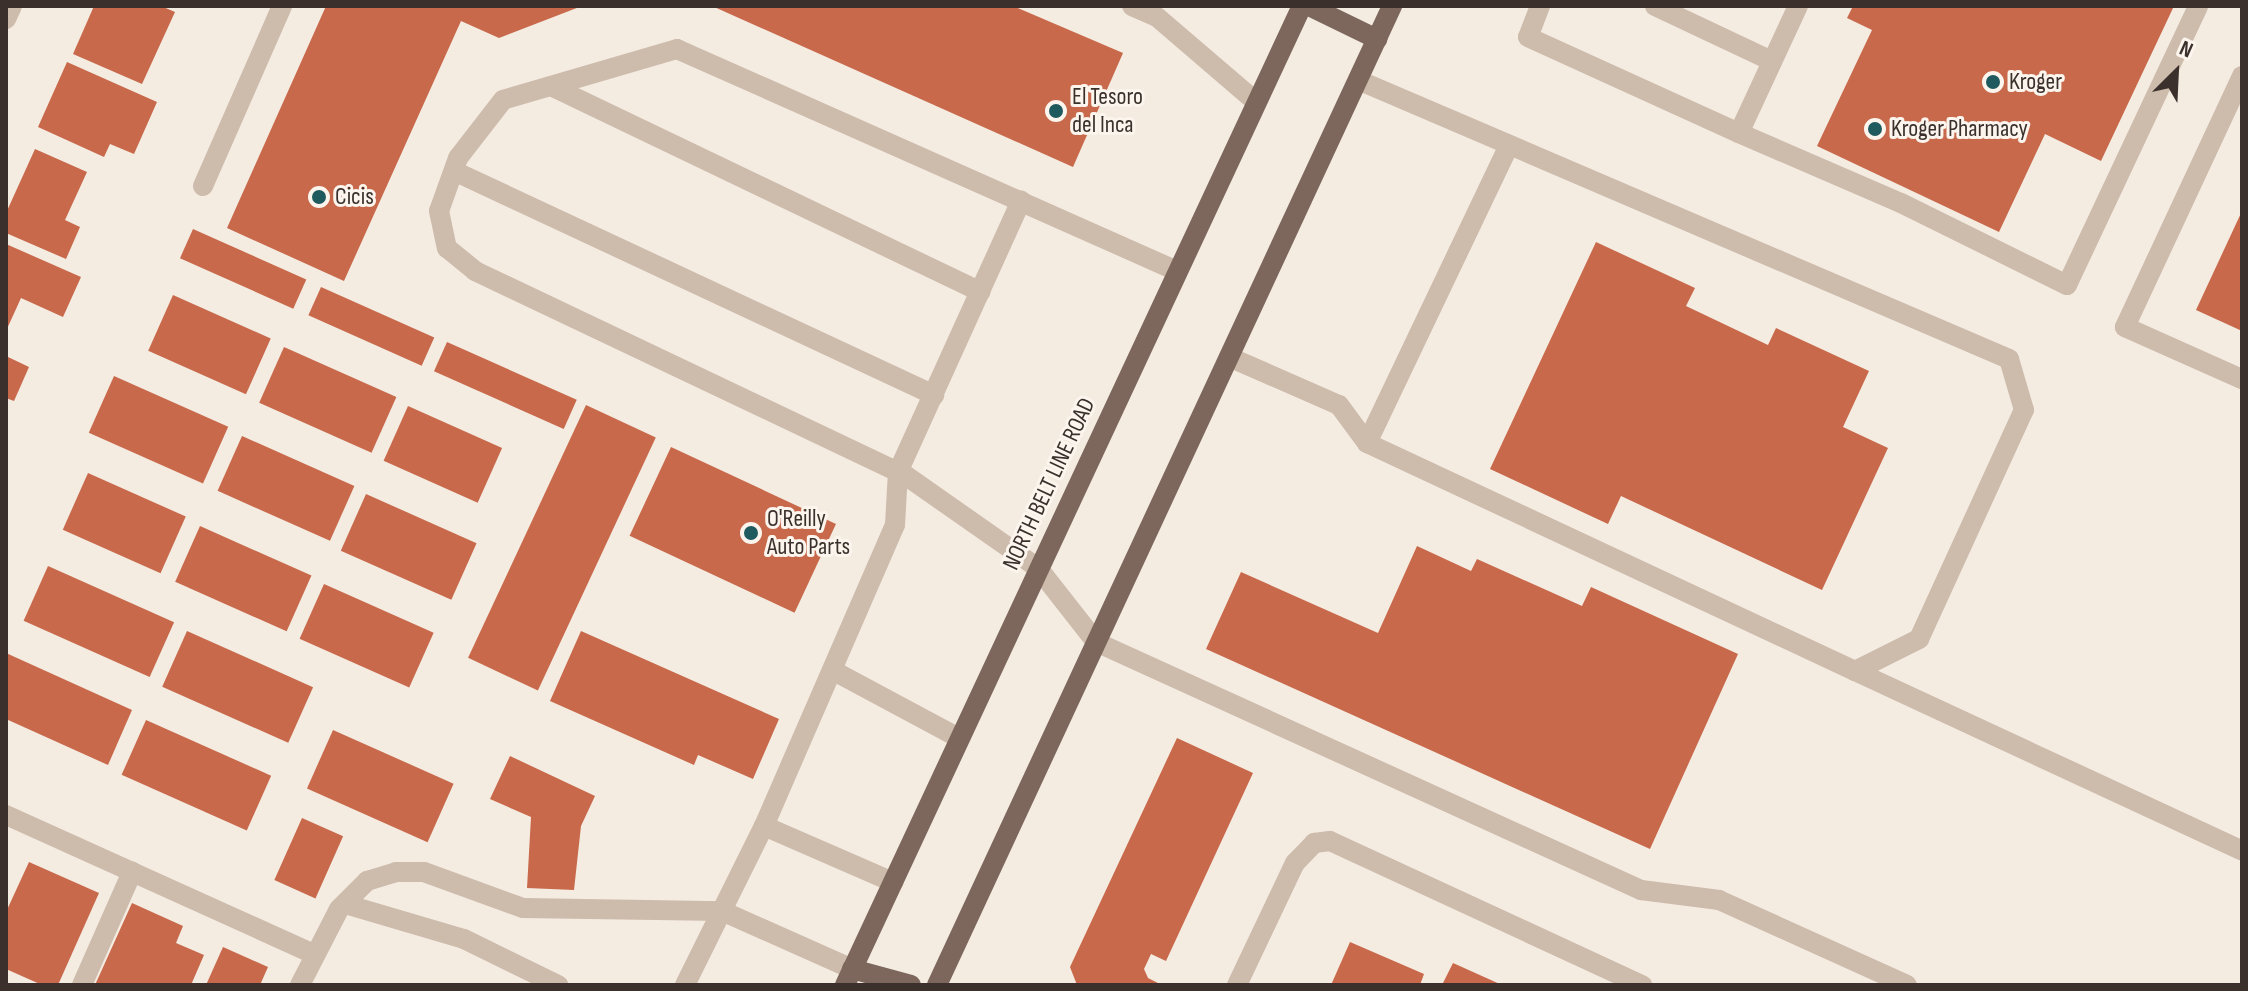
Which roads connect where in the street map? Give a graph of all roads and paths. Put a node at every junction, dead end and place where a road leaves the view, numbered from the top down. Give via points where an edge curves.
1 (12, 6) edge
2 (282, 6) edge
3 (1132, 6) edge
4 (1302, 6) edge
5 (1309, 6) edge
6 (1392, 6) edge
7 (1540, 6) edge
8 (1655, 6) edge
9 (1798, 6) edge
10 (2198, 6) edge
11 (6, 19) edge
12 (1377, 39) junction
13 (1772, 61) junction
14 (2242, 76) edge
15 (1358, 80) junction
16 (553, 87) junction
17 (1256, 102) junction
18 (1739, 133) junction
19 (1509, 145) junction
20 (454, 171) junction
21 (203, 186) dead end
22 (1021, 201) junction
23 (1177, 271) junction
24 (980, 292) junction
25 (1229, 357) junction
26 (2242, 379) edge
27 (934, 395) junction
28 (1367, 443) junction
29 (898, 472) junction
30 (1038, 568) junction
31 (1096, 642) junction
32 (832, 670) junction
33 (1855, 671) junction
34 (959, 738) junction
35 (6, 815) edge
36 (764, 826) junction
37 (2242, 851) edge
38 (132, 872) junction
39 (893, 882) junction
40 (345, 904) junction
41 (722, 911) junction
42 (312, 953) junction
43 (848, 977) edge
44 (82, 985) edge
45 (300, 985) edge
46 (558, 985) edge
47 (685, 985) edge
48 (911, 985) edge
49 (937, 985) edge
50 (1237, 985) edge
51 (1642, 985) edge
52 (1907, 985) edge

1 - 11 street
2 - 21 street
3 - 17 street via 1157,17
4 - 17 main road, NORTH BELT LINE ROAD
5 - 12 main road
6 - 12 main road
7 - 18 street via 1528,37
8 - 13 street
9 - 13 street
10 - 18 street via 2067,285 1901,203
12 - 15 main road
13 - 18 street
14 - 26 street via 2125,327
15 - 19 street
15 - 25 main road
16 - 20 street via 503,100
16 - 22 street via 677,49
16 - 24 street
17 - 23 main road, NORTH BELT LINE ROAD
19 - 28 street
19 - 33 street via 2009,359 2024,410 1919,639
20 - 27 street
20 - 29 street via 439,211 447,248 475,271
22 - 23 street
22 - 24 street
23 - 30 main road, NORTH BELT LINE ROAD
24 - 27 street
25 - 28 street via 1339,405
25 - 31 main road
27 - 29 street
28 - 33 street
29 - 30 street
29 - 32 street via 895,525
30 - 31 street
30 - 34 main road, NORTH BELT LINE ROAD
31 - 49 main road
31 - 52 street via 1641,890 1719,900
32 - 34 street
32 - 36 street
33 - 37 street
34 - 39 main road, NORTH BELT LINE ROAD
35 - 38 street
36 - 39 street
36 - 41 street
38 - 42 street
38 - 44 street
39 - 43 main road, NORTH BELT LINE ROAD
40 - 41 street via 367,881 396,872 424,872 523,908
40 - 42 street
40 - 46 street via 464,939
41 - 43 street
41 - 47 street
42 - 45 street
43 - 48 main road
50 - 51 street via 1295,863 1314,843 1330,841

